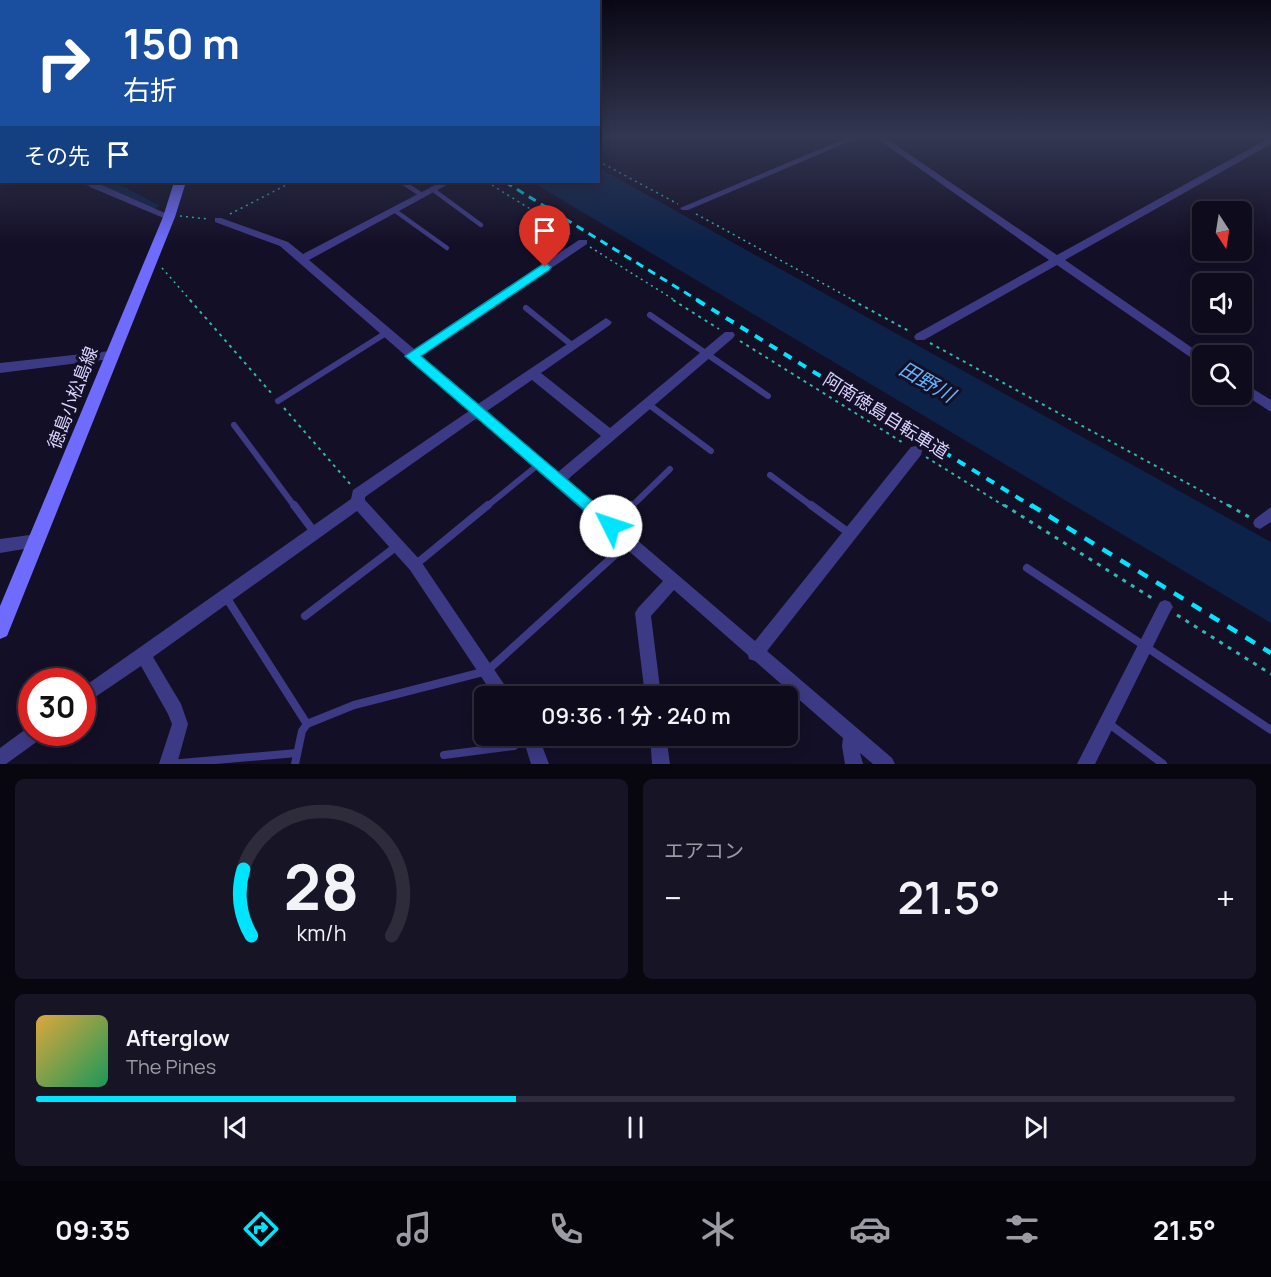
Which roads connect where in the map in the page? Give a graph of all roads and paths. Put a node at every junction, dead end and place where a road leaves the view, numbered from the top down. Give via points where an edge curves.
1 (620, 173) edge
2 (770, 173) edge
3 (931, 173) edge
4 (1213, 173) edge
5 (92, 183) edge
6 (180, 183) edge
7 (290, 183) edge
8 (404, 183) edge
9 (445, 183) edge
10 (489, 183) edge
11 (432, 189) junction
12 (422, 195) junction
13 (685, 208) junction
14 (393, 210) junction
15 (169, 217) junction
16 (218, 220) junction
17 (481, 225) dead end
18 (583, 242) junction
19 (447, 248) dead end
20 (302, 259) junction
21 (1057, 260) junction
22 (148, 267) junction
23 (526, 308) dead end
24 (650, 315) dead end
25 (606, 322) dead end
26 (386, 333) junction
27 (729, 335) junction
28 (920, 337) junction
29 (573, 346) junction
30 (1192, 353) edge
31 (110, 355) junction
32 (706, 355) junction
33 (412, 356) junction
34 (0, 368) edge
35 (533, 374) junction
36 (1252, 394) edge
37 (768, 396) dead end
38 (278, 401) junction
39 (648, 404) junction
40 (1271, 407) edge
41 (479, 412) junction
42 (234, 425) dead end
43 (611, 436) junction
44 (711, 451) dead end
45 (916, 451) junction
46 (539, 464) junction
47 (670, 469) dead end
48 (770, 475) dead end
49 (558, 480) junction
50 (358, 498) junction
51 (1271, 513) edge
52 (1260, 523) joint
53 (611, 526) junction
54 (315, 533) junction
55 (850, 533) junction
56 (37, 541) junction
57 (628, 542) junction
58 (0, 546) edge
59 (397, 546) junction
60 (415, 565) junction
61 (1027, 568) dead end
62 (674, 580) junction
63 (226, 597) junction
64 (1165, 607) junction
65 (305, 616) dead end
66 (0, 629) edge
67 (1145, 646) junction
68 (755, 653) junction
69 (143, 654) junction
70 (487, 671) junction
71 (1271, 674) edge
72 (497, 686) edge
73 (652, 686) edge
74 (96, 688) edge
75 (1107, 722) junction
76 (307, 724) junction
77 (1271, 730) edge
78 (852, 734) junction
79 (18, 745) edge
80 (514, 746) edge
81 (533, 746) edge
82 (659, 746) edge
83 (297, 753) junction
84 (444, 755) dead end
85 (0, 758) edge
86 (168, 764) edge
87 (295, 764) edge
88 (540, 764) edge
89 (661, 764) edge
90 (854, 764) edge
91 (886, 764) edge
92 (1086, 764) edge
93 (1163, 764) edge

1 - 13 path
2 - 13 street
3 - 21 street
4 - 21 street
5 - 15 street
6 - 15 main road, 徳島小松島線
7 - 16 path
8 - 12 lane
9 - 11 street
10 - 18 path, 阿南徳島自転車道
11 - 12 street
11 - 17 lane
12 - 14 street
13 - 28 path
14 - 19 lane
14 - 20 street
15 - 16 path
15 - 22 main road, 徳島小松島線
16 - 20 street via 284,244
18 - 27 path, 阿南徳島自転車道
18 - 33 street
20 - 26 street
21 - 28 street
21 - 30 street
22 - 31 main road, 徳島小松島線
22 - 38 path via 164,268
23 - 29 lane
24 - 32 lane
25 - 29 street
26 - 33 street
26 - 38 lane
27 - 32 street
27 - 45 path, 阿南徳島自転車道
28 - 52 path
29 - 35 street
31 - 34 street
31 - 56 main road, 徳島小松島線
32 - 37 lane
32 - 39 street
33 - 41 street
35 - 41 street
35 - 43 street
36 - 40 street
38 - 50 path
39 - 43 street
39 - 44 lane
41 - 46 street
41 - 50 street
42 - 54 lane
43 - 49 street
45 - 55 street
45 - 64 path, 阿南徳島自転車道
46 - 49 street
46 - 60 lane
47 - 53 lane
48 - 55 lane
49 - 53 street
50 - 54 street
50 - 59 street
51 - 52 street
53 - 57 street
54 - 63 street
55 - 68 street
56 - 58 street
56 - 66 main road, 徳島小松島線
57 - 62 street
57 - 70 lane
59 - 60 street
59 - 65 lane
60 - 70 street
61 - 67 lane
62 - 68 street
62 - 73 street via 643,613
63 - 69 street
63 - 76 lane
64 - 67 street
64 - 71 path, 阿南徳島自転車道
67 - 75 street
67 - 77 lane
68 - 78 street
69 - 74 street
69 - 86 street via 180,724
70 - 72 street
70 - 76 lane via 354,705
75 - 92 street
75 - 93 lane
76 - 83 lane
78 - 90 street
78 - 91 street
79 - 85 street
80 - 84 lane
81 - 88 street
82 - 89 street
83 - 86 lane
83 - 87 lane

